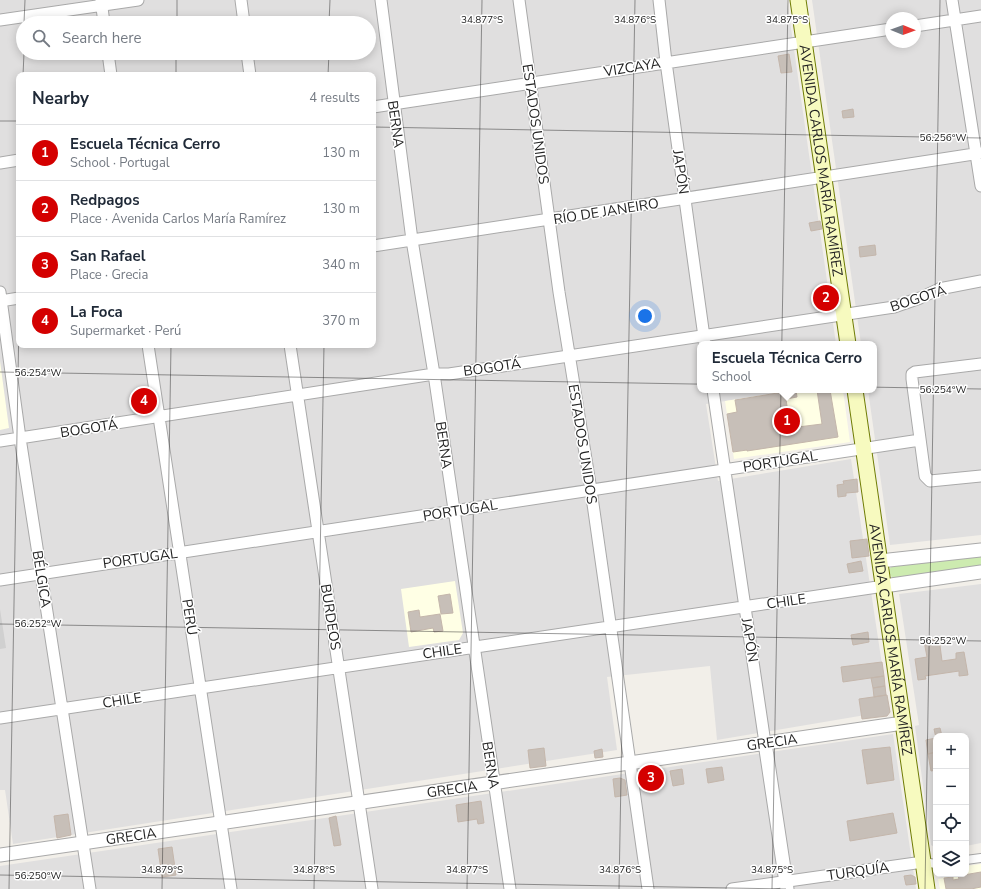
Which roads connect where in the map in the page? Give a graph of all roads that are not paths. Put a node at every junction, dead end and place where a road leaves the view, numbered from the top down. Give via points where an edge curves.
1 (138, 0) edge
2 (241, 0) edge
3 (381, 0) edge
4 (519, 0) edge
5 (659, 0) edge
6 (798, 0) edge
7 (952, 0) edge
8 (101, 3) edge
9 (24, 16) edge
10 (103, 16) edge
11 (243, 16) edge
12 (981, 16) edge
13 (16, 17) edge
14 (0, 20) edge
15 (955, 20) junction
16 (921, 25) edge
17 (885, 30) edge
18 (804, 42) junction
19 (109, 60) edge
20 (248, 60) edge
21 (666, 62) junction
22 (111, 72) edge
23 (250, 72) edge
24 (529, 83) junction
25 (394, 104) junction
26 (376, 107) edge
27 (979, 154) edge
28 (16, 160) edge
29 (0, 163) edge
30 (824, 177) junction
31 (981, 186) edge
32 (685, 198) junction
33 (549, 219) junction
34 (412, 240) junction
35 (376, 246) edge
36 (981, 281) edge
37 (0, 298) edge
38 (16, 298) edge
39 (844, 315) junction
40 (705, 340) edge
41 (848, 341) edge
42 (148, 348) edge
43 (290, 348) edge
44 (570, 356) junction
45 (981, 364) edge
46 (434, 374) junction
47 (713, 393) edge
48 (854, 393) edge
49 (298, 395) junction
50 (159, 417) junction
51 (20, 438) junction
52 (920, 440) junction
53 (0, 441) edge
54 (863, 449) junction
55 (725, 470) junction
56 (981, 476) edge
57 (591, 490) junction
58 (454, 511) junction
59 (318, 531) junction
60 (981, 550) edge
61 (179, 552) junction
62 (880, 561) junction
63 (41, 572) junction
64 (981, 572) edge
65 (0, 580) edge
66 (884, 586) junction
67 (745, 607) junction
68 (611, 626) junction
69 (473, 647) junction
70 (339, 667) junction
71 (201, 688) junction
72 (62, 709) junction
73 (0, 718) edge
74 (904, 723) junction
75 (765, 743) junction
76 (630, 763) junction
77 (494, 783) junction
78 (359, 803) junction
79 (221, 823) junction
80 (83, 843) junction
81 (0, 855) edge
82 (981, 858) edge
83 (969, 860) edge
84 (930, 863) edge
85 (787, 885) edge
86 (90, 889) edge
87 (231, 889) edge
88 (372, 889) edge
89 (510, 889) edge
90 (648, 889) edge
91 (732, 889) edge
92 (927, 889) edge

1 - 8 street
2 - 11 street
3 - 25 street, BERNA
4 - 24 street, ESTADOS UNIDOS
5 - 21 street, JAPÓN
6 - 18 main road, AVENIDA CARLOS MARÍA RAMÍREZ
7 - 15 street
8 - 9 street
8 - 10 street
12 - 15 street
13 - 14 street
15 - 16 street
15 - 27 street
17 - 18 street, VIZCAYA
18 - 21 street, VIZCAYA
18 - 30 main road, AVENIDA CARLOS MARÍA RAMÍREZ
19 - 22 street
20 - 23 street
21 - 24 street, VIZCAYA
21 - 32 street, JAPÓN
24 - 25 street, VIZCAYA
24 - 33 street, ESTADOS UNIDOS
25 - 26 street, VIZCAYA
25 - 34 street, BERNA
27 - 30 street, RÍO DE JANEIRO
27 - 31 street
28 - 29 street
30 - 32 street, RÍO DE JANEIRO
30 - 39 main road, AVENIDA CARLOS MARÍA RAMÍREZ
32 - 33 street, RÍO DE JANEIRO
32 - 40 street, JAPÓN
33 - 34 street, RÍO DE JANEIRO
33 - 44 street, ESTADOS UNIDOS
34 - 35 street, RÍO DE JANEIRO
34 - 46 street, BERNA
36 - 39 street, BOGOTÁ via 939,289 894,307
37 - 38 street
37 - 51 street, BÉLGICA
39 - 40 street, BOGOTÁ
39 - 41 main road, AVENIDA CARLOS MARÍA RAMÍREZ
40 - 44 street, BOGOTÁ
42 - 50 street, PERÚ
43 - 49 street, BURDEOS
44 - 46 street, BOGOTÁ
44 - 57 street, ESTADOS UNIDOS
45 - 52 street via 912,374
46 - 49 street, BOGOTÁ
46 - 58 street, BERNA
47 - 55 street, JAPÓN
48 - 54 main road, AVENIDA CARLOS MARÍA RAMÍREZ
49 - 50 street, BOGOTÁ
49 - 59 street, BURDEOS
50 - 51 street, BOGOTÁ
50 - 61 street, PERÚ
51 - 53 street, BOGOTÁ
51 - 63 street, BÉLGICA
52 - 54 street, PORTUGAL
52 - 56 street via 925,476 930,481
54 - 55 street, PORTUGAL
54 - 62 main road, AVENIDA CARLOS MARÍA RAMÍREZ
55 - 57 street, PORTUGAL
55 - 67 street, JAPÓN
57 - 58 street, PORTUGAL
57 - 68 street, ESTADOS UNIDOS
58 - 59 street, PORTUGAL
58 - 69 street, BERNA
59 - 61 street, PORTUGAL
59 - 70 street, BURDEOS
60 - 62 street
61 - 63 street, PORTUGAL
61 - 71 street, PERÚ
62 - 66 main road, AVENIDA CARLOS MARÍA RAMÍREZ
63 - 65 street, PORTUGAL
63 - 72 street, BÉLGICA
64 - 66 street
66 - 67 street, CHILE
66 - 74 main road, AVENIDA CARLOS MARÍA RAMÍREZ
67 - 68 street, CHILE
67 - 75 street, JAPÓN
68 - 69 street, CHILE
68 - 76 street, ESTADOS UNIDOS
69 - 70 street, CHILE
69 - 77 street, BERNA
70 - 71 street, CHILE
70 - 78 street, BURDEOS
71 - 72 street, CHILE
71 - 79 street, PERÚ
72 - 73 street, CHILE
72 - 80 street, BÉLGICA
74 - 75 street, GRECIA
74 - 84 main road, AVENIDA CARLOS MARÍA RAMÍREZ
75 - 76 street, GRECIA
75 - 85 street, JAPÓN
76 - 77 street, GRECIA
76 - 90 street, ESTADOS UNIDOS
77 - 78 street, GRECIA
77 - 89 street, BERNA
78 - 79 street, GRECIA
78 - 88 street, BURDEOS
79 - 80 street, GRECIA
79 - 87 street, PERÚ
80 - 81 street, GRECIA
80 - 86 street, BÉLGICA
82 - 83 street
84 - 85 street, TURQUÍA
84 - 92 main road, AVENIDA CARLOS MARÍA RAMÍREZ
85 - 91 street, TURQUÍA

